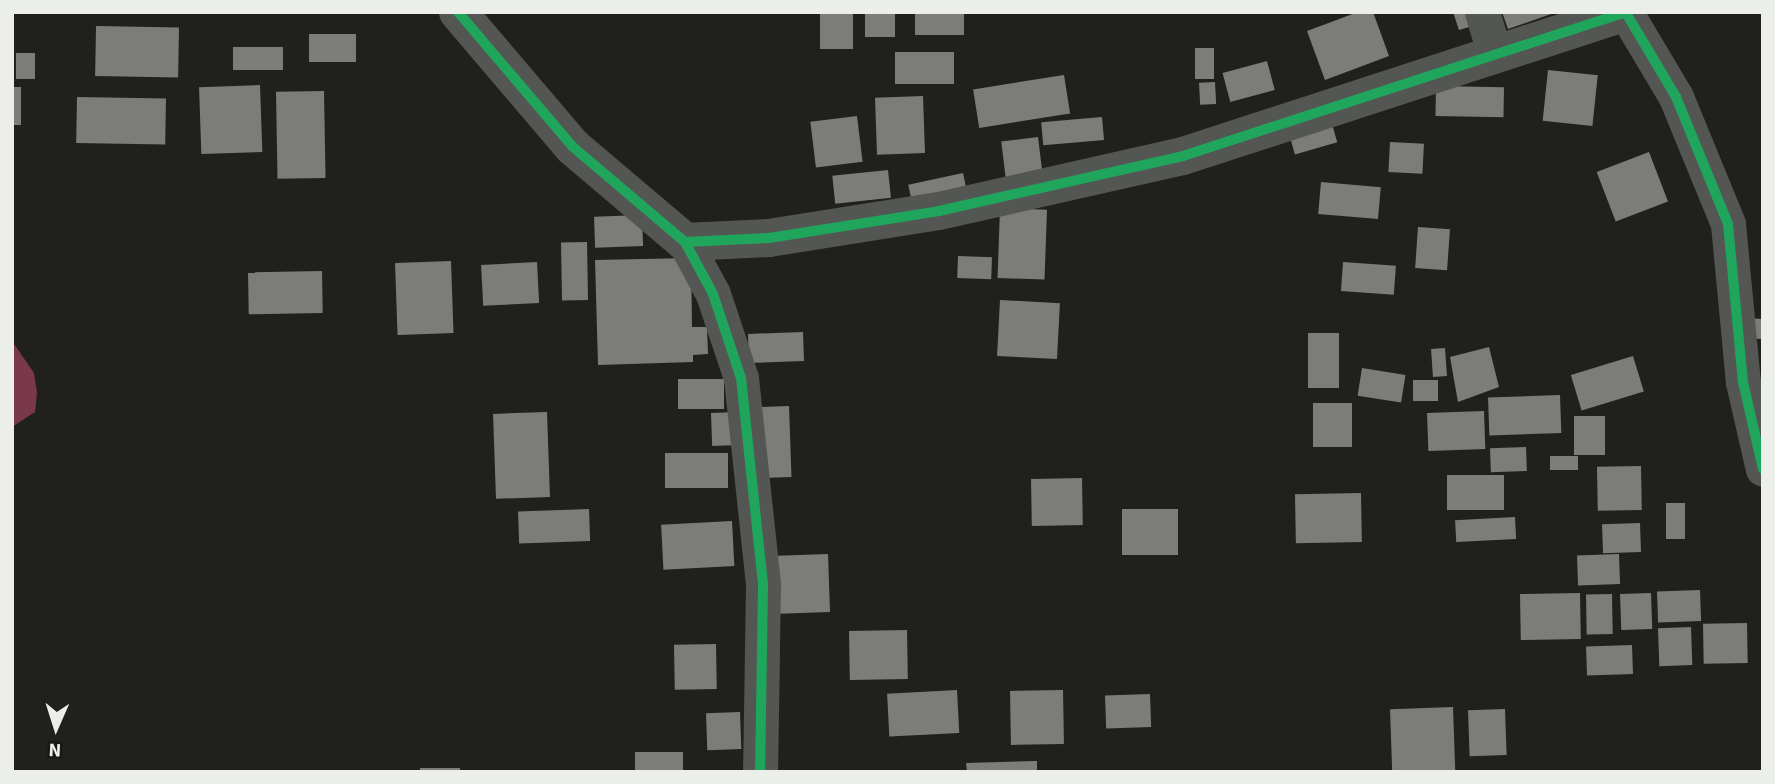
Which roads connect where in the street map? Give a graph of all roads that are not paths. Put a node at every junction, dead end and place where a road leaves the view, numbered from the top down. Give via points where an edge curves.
1 (458, 12) edge
2 (1482, 12) edge
3 (1627, 13) edge
4 (1495, 55) junction
5 (685, 242) junction
6 (1763, 469) edge
7 (760, 772) edge

1 - 5 street via 572,147
2 - 4 street
3 - 4 street
3 - 6 street via 1676,97 1728,224 1743,382
4 - 5 street via 1183,156 1024,193 769,238
5 - 7 street via 713,294 741,378 763,584

